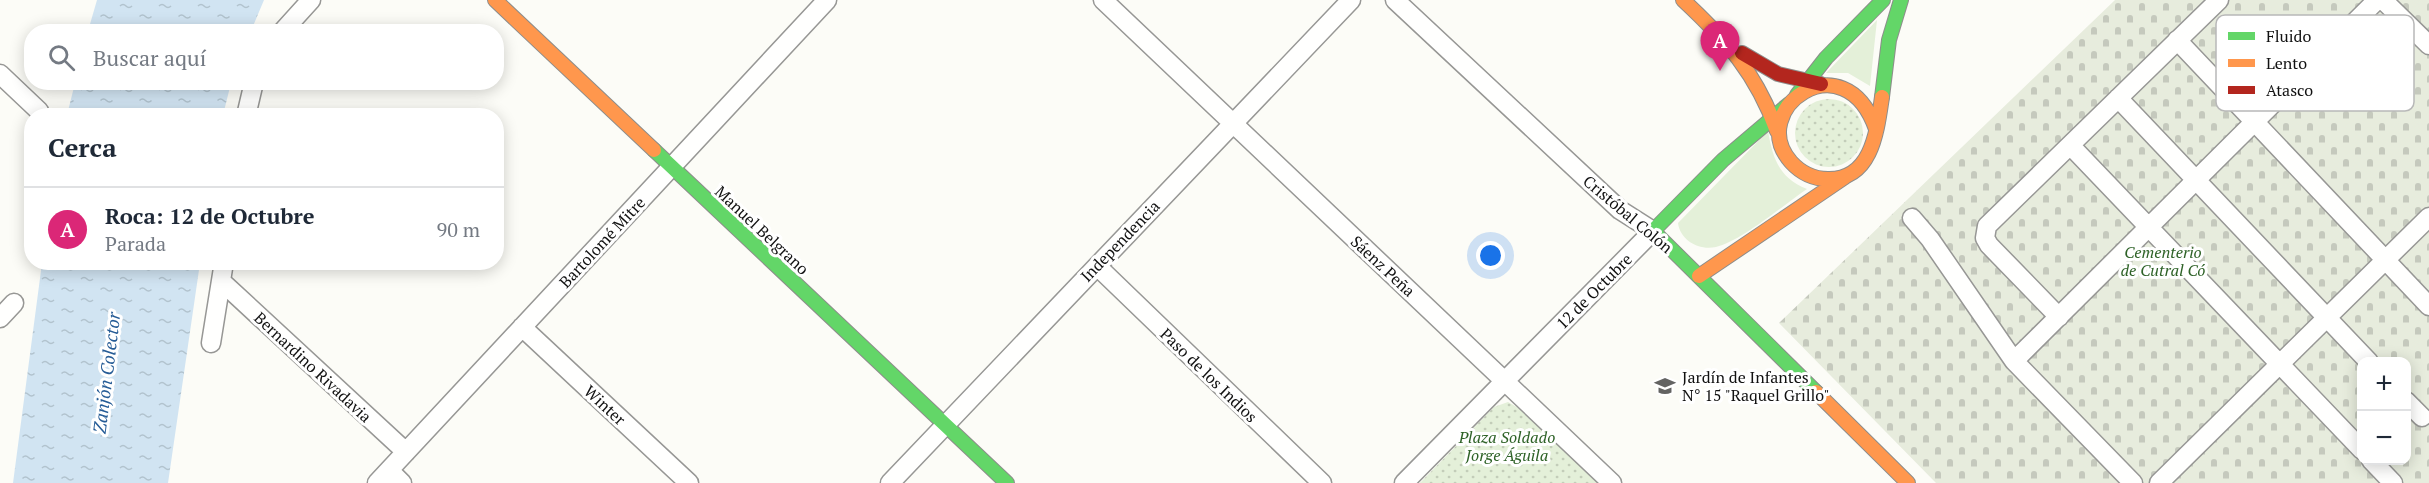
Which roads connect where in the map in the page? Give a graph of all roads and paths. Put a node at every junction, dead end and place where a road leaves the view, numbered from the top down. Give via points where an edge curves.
1 (311, 0) edge
2 (495, 0) edge
3 (827, 0) edge
4 (1103, 0) edge
5 (1351, 0) edge
6 (1395, 0) edge
7 (1683, 0) edge
8 (1883, 0) edge
9 (1900, 0) edge
10 (2219, 0) edge
11 (2377, 0) edge
12 (2383, 0) edge
13 (2362, 15) edge
14 (2398, 15) edge
15 (289, 24) edge
16 (2414, 30) edge
17 (2177, 40) junction
18 (2429, 45) edge
19 (1736, 50) junction
20 (0, 74) edge
21 (2216, 81) edge
22 (1806, 82) junction
23 (1822, 84) junction
24 (252, 90) edge
25 (2118, 98) junction
26 (1792, 100) junction
27 (36, 108) edge
28 (248, 108) edge
29 (2245, 111) edge
30 (2266, 111) edge
31 (1773, 117) junction
32 (2255, 122) junction
33 (1233, 124) junction
34 (1876, 129) junction
35 (1780, 141) junction
36 (2070, 145) junction
37 (672, 167) junction
38 (1847, 176) junction
39 (2196, 180) junction
40 (2429, 217) edge
41 (1912, 218) dead end
42 (2149, 228) junction
43 (1653, 231) junction
44 (2385, 260) junction
45 (1096, 266) junction
46 (223, 270) edge
47 (1699, 276) junction
48 (221, 281) junction
49 (14, 303) dead end
50 (2429, 306) edge
51 (2058, 317) junction
52 (0, 318) edge
53 (2327, 318) junction
54 (522, 327) junction
55 (211, 343) dead end
56 (2364, 357) edge
57 (2014, 361) junction
58 (2280, 364) junction
59 (1504, 381) junction
60 (2411, 406) edge
61 (2422, 417) dead end
62 (945, 425) junction
63 (2357, 446) edge
64 (406, 452) junction
65 (2376, 465) edge
66 (383, 477) edge
67 (402, 483) edge
68 (689, 483) edge
69 (890, 483) edge
70 (1007, 483) edge
71 (1322, 483) edge
72 (1404, 483) edge
73 (1611, 483) edge
74 (1908, 483) edge
75 (2133, 483) edge
76 (2159, 483) edge
77 (2393, 483) edge

1 - 15 street
2 - 37 main road, Manuel Belgrano
3 - 37 street, Bartolomé Mitre
4 - 33 street, Sáenz Peña
5 - 33 street, Independencia
6 - 43 street, Cristóbal Colón via 1620,210
7 - 19 main road
8 - 22 main road, 12 de Octubre
9 - 34 main road via 1890,33
10 - 17 street
11 - 13 street
12 - 14 street
16 - 18 street
17 - 21 street
17 - 25 street
19 - 22 main road via 1778,74
19 - 31 main road via 1758,82
20 - 27 street
22 - 23 main road
22 - 26 main road, 12 de Octubre
23 - 26 main road, 12 de Octubre
23 - 34 main road via 1842,86 1859,95 1871,110
24 - 28 street
25 - 36 street
25 - 39 street
26 - 31 main road, 12 de Octubre
26 - 35 main road, 12 de Octubre via 1781,122
29 - 32 street
30 - 32 street
31 - 35 main road
31 - 43 main road, 12 de Octubre via 1723,160
32 - 39 street
32 - 44 street
33 - 45 street, Independencia
33 - 59 street, Sáenz Peña
34 - 38 main road via 1869,158
35 - 38 main road via 1787,158 1809,177 1828,180
36 - 42 street
36 - 51 street via 1989,224 1984,234
37 - 54 street, Bartolomé Mitre
37 - 62 main road, Manuel Belgrano
38 - 47 main road
39 - 42 street
39 - 53 street
40 - 44 street
41 - 57 street
42 - 51 street
42 - 58 street
43 - 47 main road, Cristóbal Colón
43 - 59 street, 12 de Octubre
44 - 50 street
44 - 53 street
45 - 62 street, Independencia
45 - 71 street, Paso de los Indios
46 - 48 street
47 - 74 main road, Cristóbal Colón
48 - 55 street
48 - 64 street, Bernardino Rivadavia
49 - 52 street
51 - 57 street
53 - 56 street
53 - 58 street
54 - 64 street, Bartolomé Mitre
54 - 68 street, Winter
57 - 75 street
58 - 63 street
58 - 76 street
59 - 72 street, 12 de Octubre
59 - 73 street, Sáenz Peña
60 - 61 street
62 - 69 street, Independencia
62 - 70 main road, Manuel Belgrano
64 - 66 street, Bartolomé Mitre
65 - 77 street
66 - 67 street

